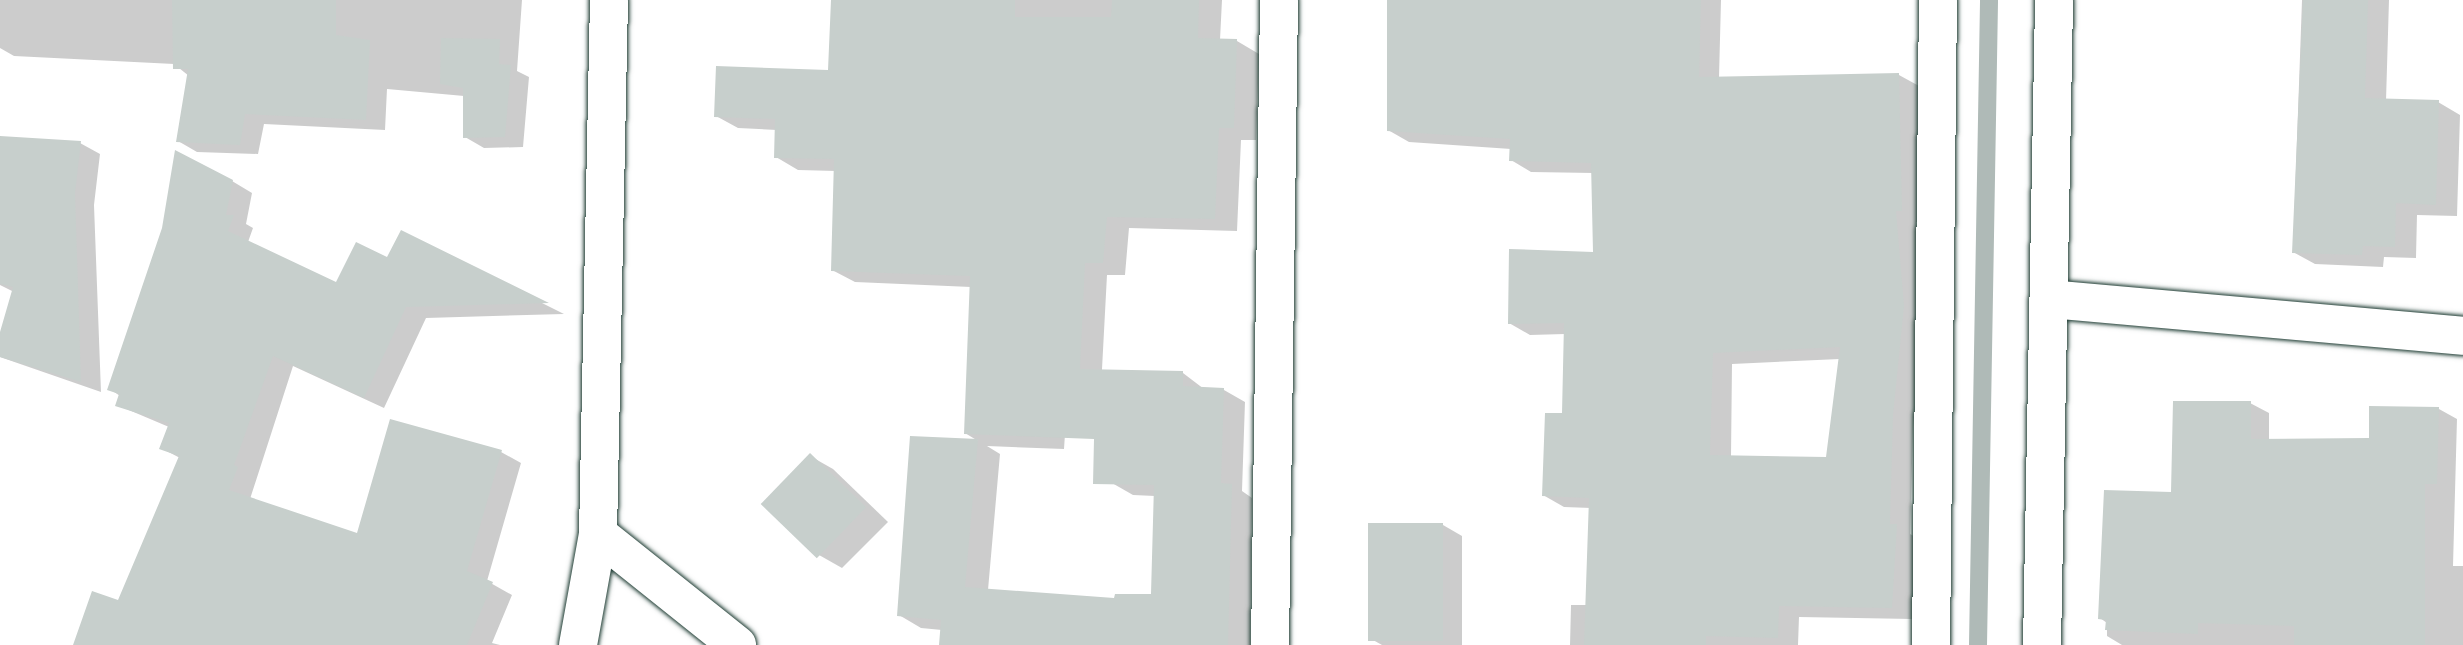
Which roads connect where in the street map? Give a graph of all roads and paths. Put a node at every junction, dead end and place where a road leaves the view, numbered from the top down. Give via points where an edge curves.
1 (610, 0) edge
2 (1279, 0) edge
3 (1938, 0) edge
4 (2054, 0) edge
5 (2050, 299) junction
6 (2463, 335) edge
7 (598, 534) junction
8 (578, 645) edge
9 (737, 645) edge
10 (1270, 645) edge
11 (1931, 645) edge
12 (2042, 645) edge

1 - 7 street
2 - 10 street
3 - 11 street
4 - 5 street
5 - 6 street
5 - 12 street
7 - 8 street
7 - 9 street

